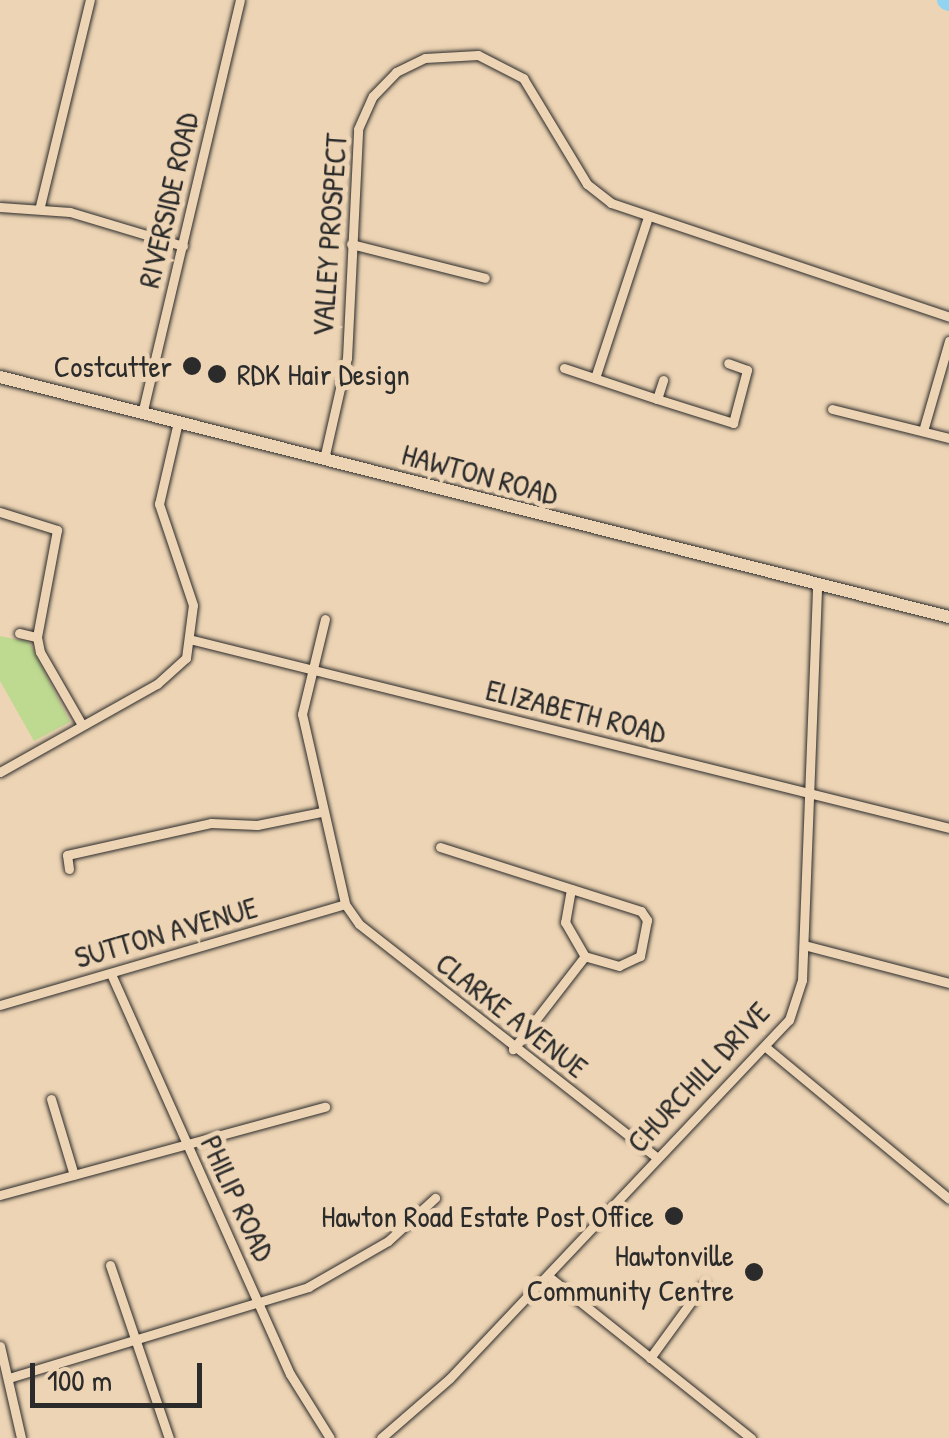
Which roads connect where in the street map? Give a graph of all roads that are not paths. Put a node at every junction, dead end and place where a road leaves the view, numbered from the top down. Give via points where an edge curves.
1 (90, 0) edge
2 (240, 0) edge
3 (40, 206) junction
4 (0, 208) edge
5 (647, 220) junction
6 (351, 244) junction
7 (183, 246) junction
8 (484, 278) dead end
9 (949, 317) edge
10 (949, 341) edge
11 (728, 363) dead end
12 (564, 368) dead end
13 (0, 377) edge
14 (596, 378) junction
15 (664, 380) dead end
16 (657, 399) junction
17 (832, 409) dead end
18 (143, 410) junction
19 (178, 422) junction
20 (923, 431) junction
21 (949, 438) edge
22 (324, 459) junction
23 (0, 512) edge
24 (817, 584) junction
25 (949, 617) edge
26 (325, 619) dead end
27 (19, 633) dead end
28 (38, 637) junction
29 (193, 640) junction
30 (310, 672) junction
31 (82, 725) junction
32 (0, 758) edge
33 (3, 770) edge
34 (810, 794) junction
35 (321, 812) junction
36 (949, 828) edge
37 (64, 842) dead end
38 (440, 847) dead end
39 (66, 855) junction
40 (69, 869) dead end
41 (571, 888) junction
42 (344, 904) junction
43 (804, 944) junction
44 (585, 956) junction
45 (111, 974) junction
46 (949, 982) edge
47 (0, 1005) edge
48 (514, 1049) junction
49 (768, 1049) junction
50 (56, 1103) dead end
51 (325, 1107) dead end
52 (186, 1144) junction
53 (656, 1158) junction
54 (74, 1175) junction
55 (0, 1195) edge
56 (435, 1198) dead end
57 (949, 1199) edge
58 (110, 1265) dead end
59 (548, 1276) junction
60 (704, 1284) dead end
61 (260, 1304) junction
62 (132, 1341) junction
63 (0, 1346) edge
64 (650, 1358) junction
65 (8, 1378) junction
66 (21, 1438) edge
67 (169, 1438) edge
68 (330, 1438) edge
69 (381, 1438) edge
70 (751, 1438) edge

1 - 3 street
2 - 7 street, RIVERSIDE ROAD
3 - 4 street
3 - 7 street
5 - 6 street, VALLEY PROSPECT via 587,184 523,78 478,56 450,54 396,72 373,96 358,130
5 - 9 street, VALLEY PROSPECT
5 - 14 street
6 - 8 street
6 - 22 street, VALLEY PROSPECT via 347,358
7 - 18 street, RIVERSIDE ROAD
10 - 20 street
11 - 16 street via 746,370 733,423
12 - 14 street
13 - 18 street, HAWTON ROAD
14 - 16 street
15 - 16 street
17 - 20 street
18 - 19 street, HAWTON ROAD
19 - 22 street, HAWTON ROAD
19 - 29 street via 160,504 193,605
20 - 21 street
22 - 24 street, HAWTON ROAD
23 - 28 street via 57,530
24 - 25 street, HAWTON ROAD
24 - 34 street, CHURCHILL DRIVE
26 - 30 street
27 - 28 street
28 - 31 street
29 - 30 street, ELIZABETH ROAD
29 - 31 street via 166,678
30 - 34 street, ELIZABETH ROAD
30 - 35 street via 302,714
31 - 33 street
32 - 33 street
34 - 36 street, ELIZABETH ROAD
34 - 43 street, CHURCHILL DRIVE
35 - 39 street via 257,826 211,823
35 - 42 street
37 - 39 street
38 - 41 street
39 - 40 street
41 - 44 street via 565,922
41 - 44 street via 641,911 647,920 640,956 630,964
42 - 45 street, SUTTON AVENUE
42 - 48 street, CLARKE AVENUE via 359,924
43 - 46 street
43 - 49 street, CHURCHILL DRIVE via 795,1008
44 - 48 street
45 - 47 street, SUTTON AVENUE
45 - 52 street, PHILIP ROAD
48 - 53 street, CLARKE AVENUE
49 - 53 street, CHURCHILL DRIVE
49 - 57 street
50 - 54 street
51 - 52 street
52 - 54 street
52 - 61 street, PHILIP ROAD
53 - 59 street, CHURCHILL DRIVE
54 - 55 street
56 - 61 street via 388,1241 342,1269
58 - 62 street
59 - 64 street
59 - 69 street, CHURCHILL DRIVE
60 - 64 street
61 - 62 street
61 - 68 street, PHILIP ROAD
62 - 65 street
62 - 67 street
63 - 65 street
64 - 70 street
65 - 66 street

